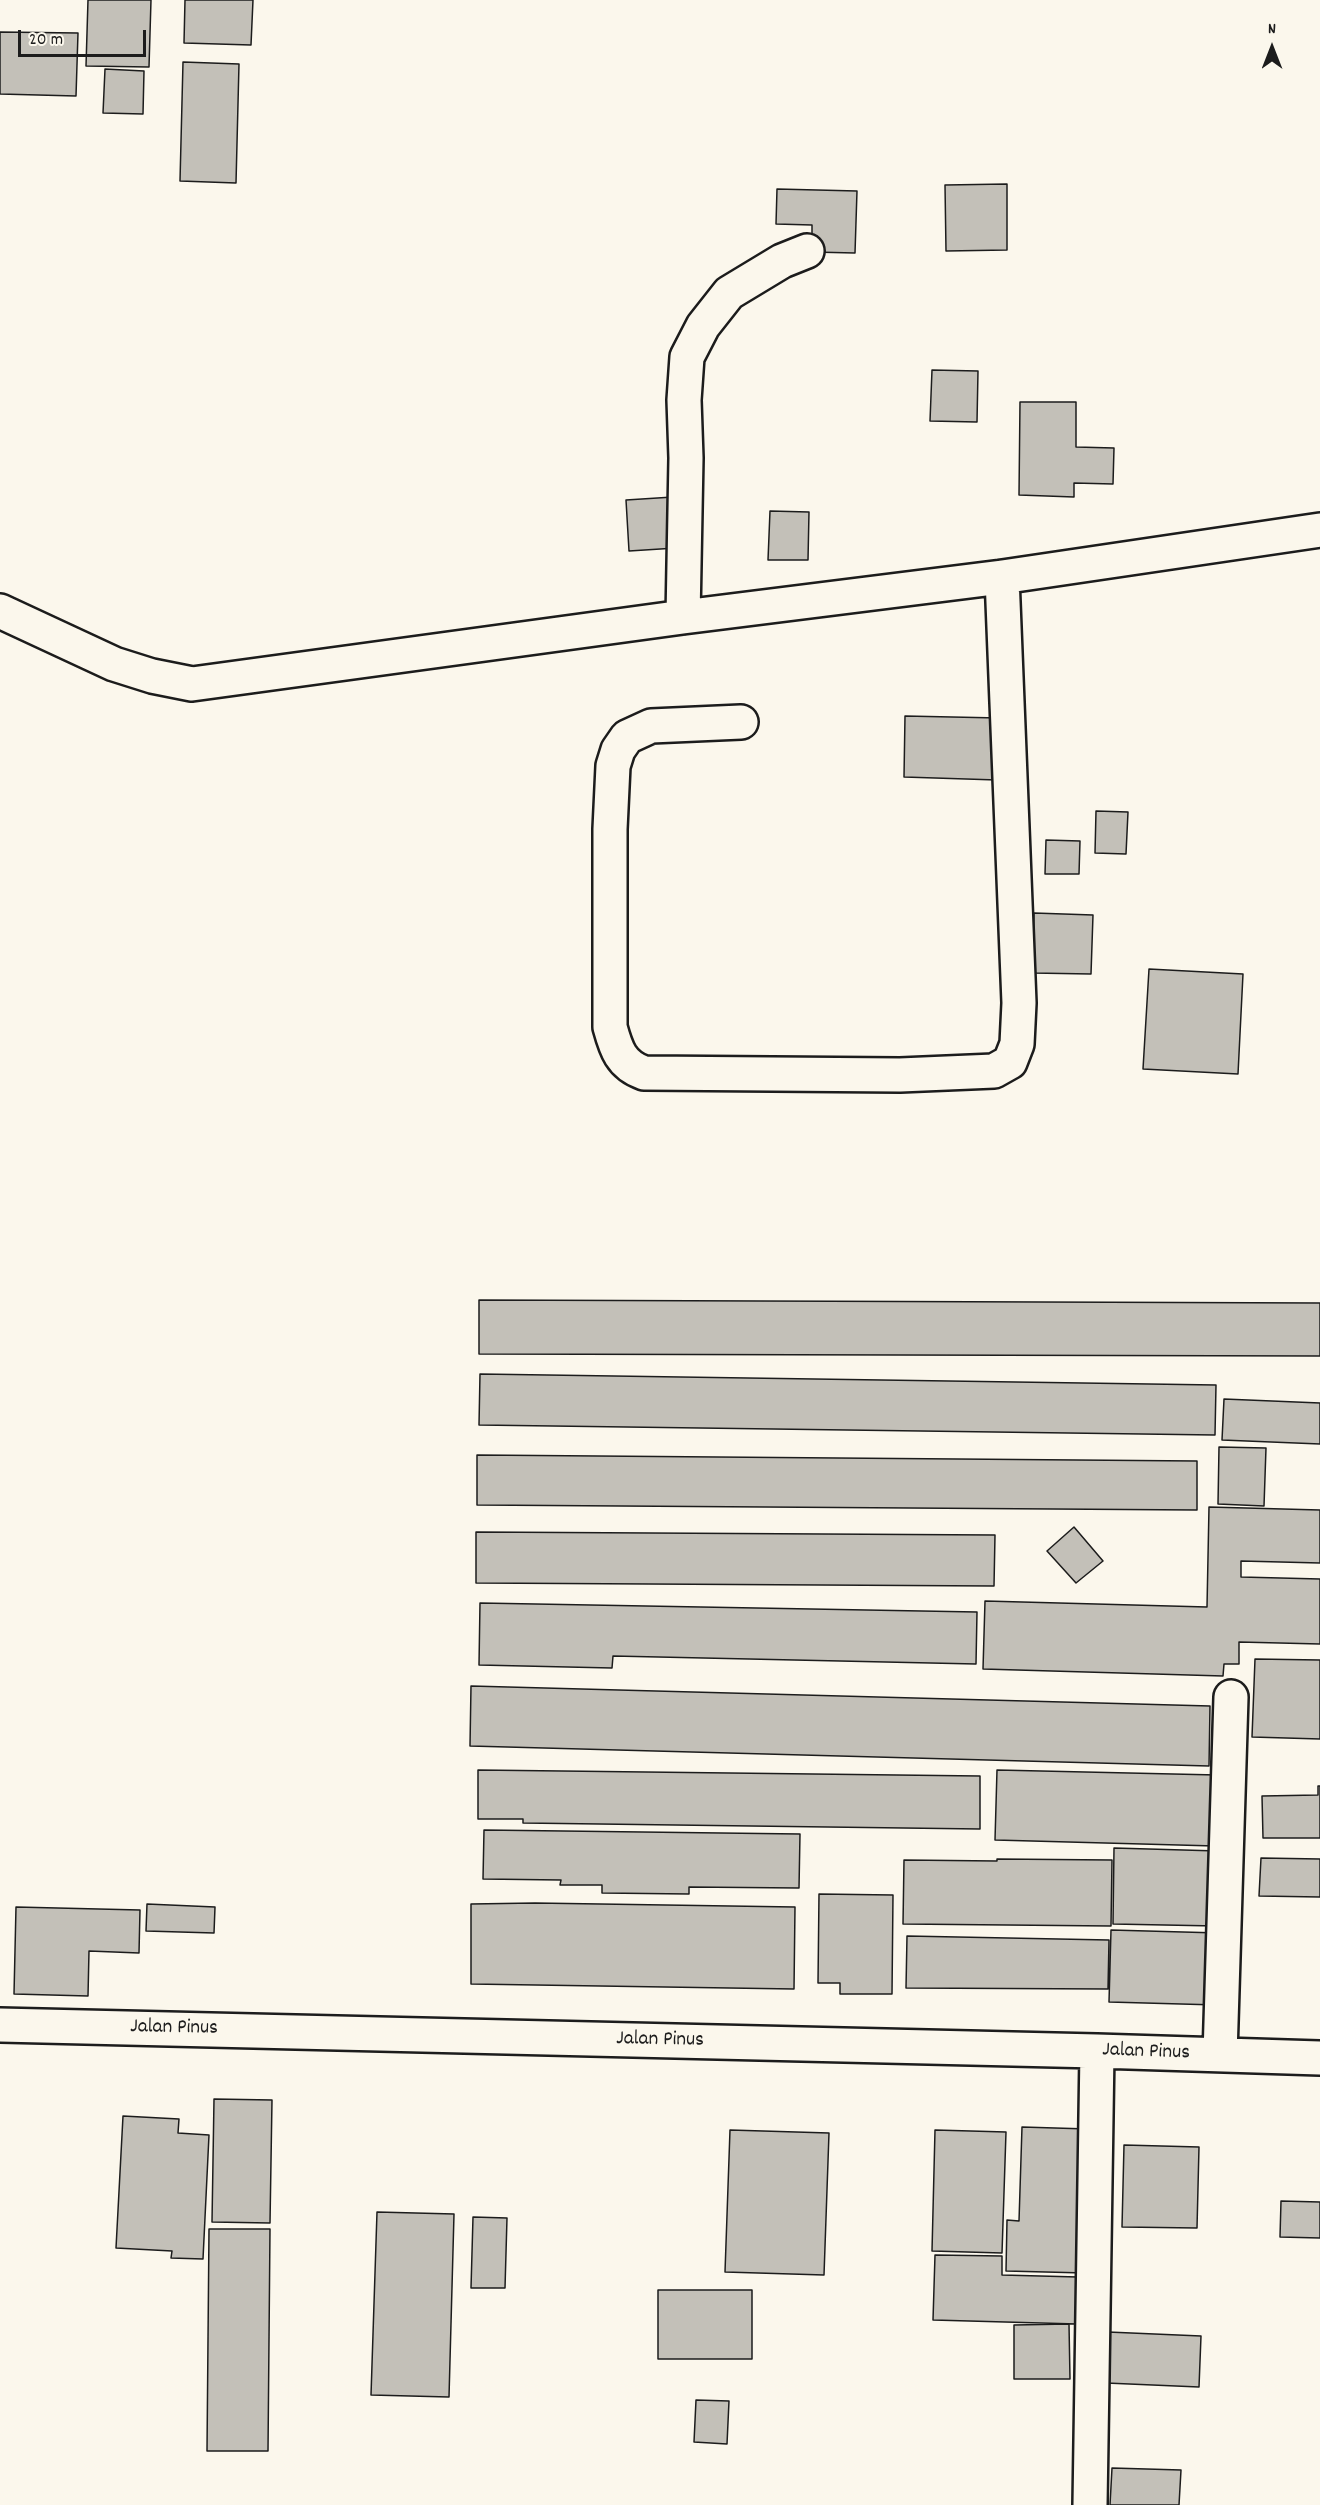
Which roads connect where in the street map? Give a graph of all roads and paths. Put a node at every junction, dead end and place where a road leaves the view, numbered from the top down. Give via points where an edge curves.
1 (807, 251) dead end
2 (1320, 530) edge
3 (1002, 578) junction
4 (0, 611) edge
5 (683, 617) junction
6 (741, 722) dead end
7 (1231, 1697) dead end
8 (0, 2025) edge
9 (1097, 2051) junction
10 (1220, 2055) junction
11 (1320, 2058) edge
12 (1090, 2505) edge

1 - 5 street via 782,261 729,293 703,326 687,357
2 - 3 street
3 - 5 street
3 - 6 street via 1019,1003 1017,1044 1010,1062 994,1071 900,1076 644,1073 633,1069 618,1054 610,1027 610,829 613,766 618,750 627,737 651,726
4 - 5 street via 114,664 192,684
7 - 10 street
8 - 9 street, Jalan Pinus
9 - 10 street, Jalan Pinus
9 - 12 street
10 - 11 street, Jalan Pinus

